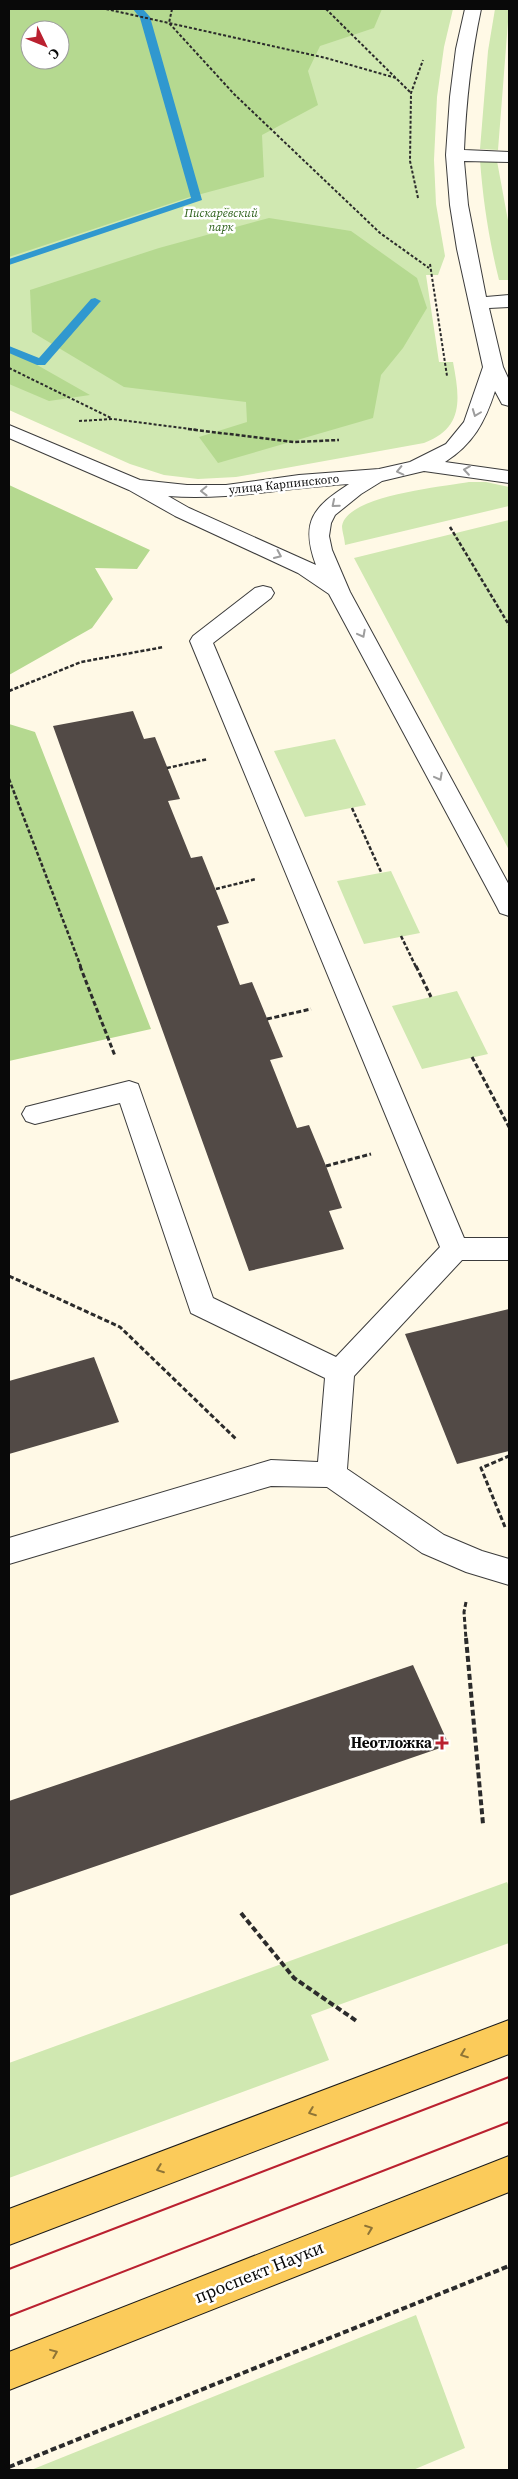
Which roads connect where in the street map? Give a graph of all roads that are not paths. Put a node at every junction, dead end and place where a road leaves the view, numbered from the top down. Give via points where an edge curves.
1 (474, 9) edge
2 (455, 154) junction
3 (509, 157) edge
4 (509, 301) edge
5 (478, 303) junction
6 (493, 367) junction
7 (509, 400) edge
8 (9, 431) edge
9 (425, 465) junction
10 (375, 476) junction
11 (509, 478) edge
12 (136, 486) junction
13 (338, 592) junction
14 (263, 593) dead end
15 (509, 908) edge
16 (36, 1114) dead end
17 (455, 1249) junction
18 (509, 1249) edge
19 (340, 1372) junction
20 (332, 1475) junction
21 (9, 1551) edge
22 (509, 1572) edge
23 (509, 2037) edge
24 (509, 2174) edge
25 (9, 2227) edge
26 (9, 2371) edge

1 - 2 street via 464,49
2 - 3 street
2 - 5 street via 459,205
4 - 5 street
5 - 6 street
6 - 7 street
6 -> 9 street via 470,430 454,448
8 - 12 street, улица Карпинского
9 -> 10 street
11 -> 9 street
10 -> 12 street, улица Карпинского via 299,480 237,490 193,492
10 -> 13 street, улица Карпинского via 325,512 317,531 318,547
12 -> 13 street, улица Карпинского via 182,512 306,568
13 -> 15 street, улица Карпинского
14 - 17 street via 201,641
16 - 19 street via 129,1092 202,1305
17 - 18 street
17 - 19 street
19 - 20 street
20 - 21 street via 271,1472
20 - 22 street via 433,1544 477,1563
23 -> 25 main road
26 -> 24 main road, проспект Науки

